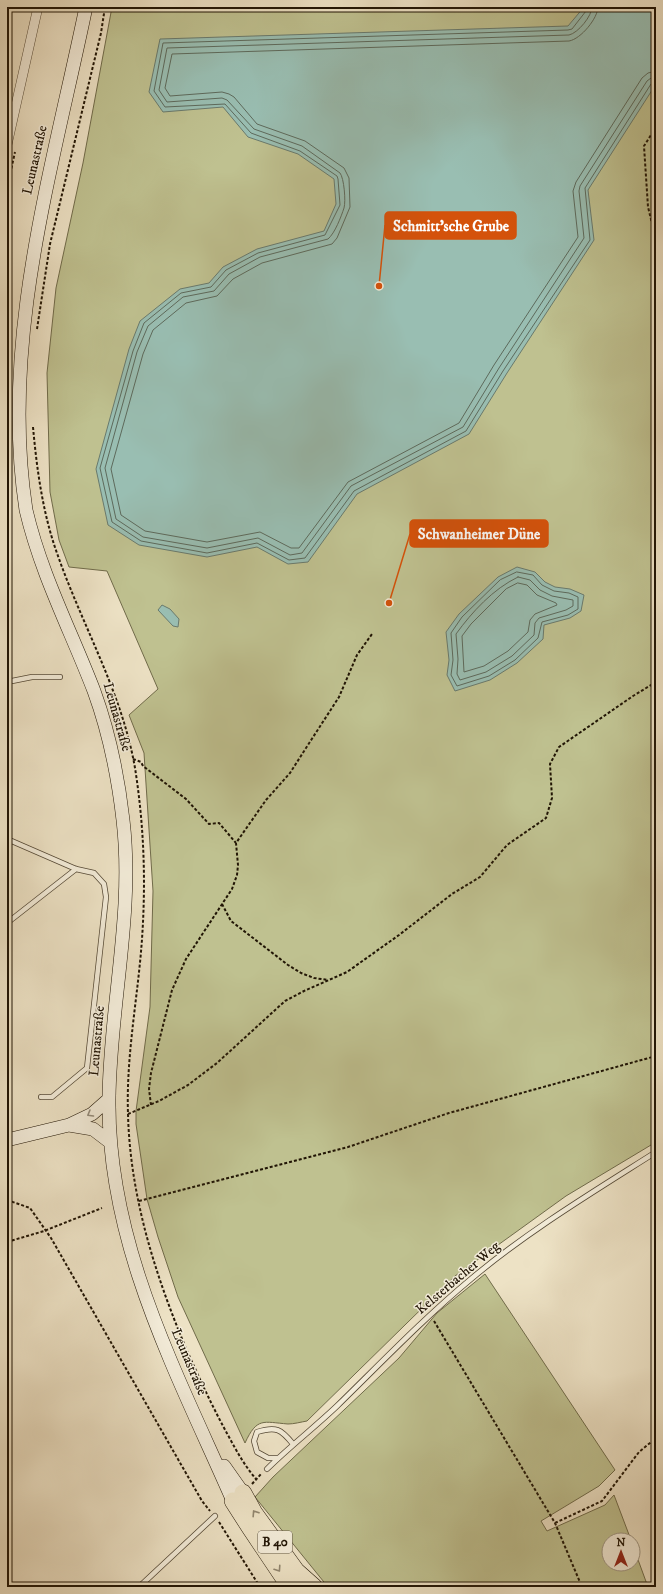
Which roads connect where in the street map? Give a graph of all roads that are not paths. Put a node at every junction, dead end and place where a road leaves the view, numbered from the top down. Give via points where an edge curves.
1 (38, 7) edge
2 (86, 7) edge
3 (7, 145) edge
4 (60, 677) dead end
5 (7, 682) edge
6 (7, 840) edge
7 (76, 869) junction
8 (7, 923) edge
9 (41, 1097) dead end
10 (109, 1099) junction
11 (69, 1125) junction
12 (7, 1140) edge
13 (110, 1142) junction
14 (656, 1152) edge
15 (292, 1444) junction
16 (278, 1458) junction
17 (267, 1469) dead end
18 (238, 1497) junction
19 (215, 1516) road end
20 (139, 1587) edge
21 (290, 1587) edge
22 (314, 1587) edge

1 - 3 street
2 - 10 main road, Leunastraße via 30,256 18,331 14,426 20,478 33,536 49,585 96,696 120,799 125,850 126,902
4 - 5 lane via 32,677
6 - 7 lane
7 - 8 lane
7 - 9 lane via 94,873 104,884 106,897 87,1068 52,1096
10 -> 11 main road via 92,1114
10 - 13 main road, Leunastraße
11 - 12 main road
11 - 13 main road via 93,1129
13 - 18 main road, Leunastraße via 117,1197 129,1250 143,1292 205,1438
14 - 15 lane, Kelsterbacher Weg via 553,1218 471,1278 314,1427
15 - 16 lane, Kelsterbacher Weg
15 - 16 lane via 284,1432 270,1428 258,1432 254,1441 257,1452 268,1458
16 - 17 lane, Kelsterbacher Weg
18 -> 21 highway, B 40 via 250,1529
22 -> 18 highway, B 40 via 296,1571 254,1512
19 - 20 lane

